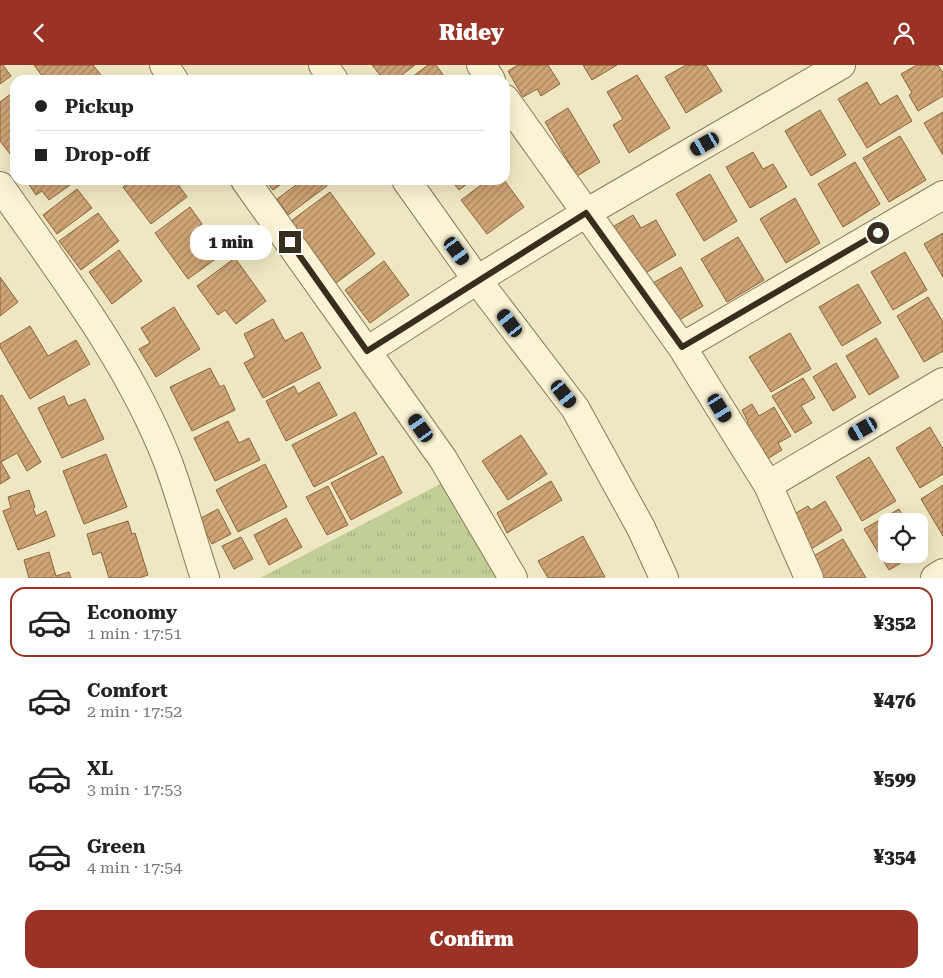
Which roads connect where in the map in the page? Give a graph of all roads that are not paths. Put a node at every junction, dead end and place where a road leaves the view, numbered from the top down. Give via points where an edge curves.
1 (841, 65) edge
2 (510, 106) edge
3 (249, 185) edge
4 (410, 185) edge
5 (0, 186) edge
6 (943, 195) edge
7 (586, 213) junction
8 (477, 280) junction
9 (682, 347) junction
10 (367, 351) junction
11 (943, 382) edge
12 (768, 485) junction
13 (943, 573) edge
14 (205, 578) edge
15 (513, 578) edge
16 (664, 578) edge
17 (809, 578) edge
18 (935, 578) edge

1 - 7 street
2 - 7 street
3 - 10 street
4 - 8 street
5 - 14 street via 95,322 139,400 167,461
6 - 9 street
7 - 8 street
7 - 9 street
8 - 10 street
8 - 16 street via 576,408 641,528
9 - 12 street
10 - 15 street via 443,459
11 - 12 street
12 - 17 street
13 - 18 street

